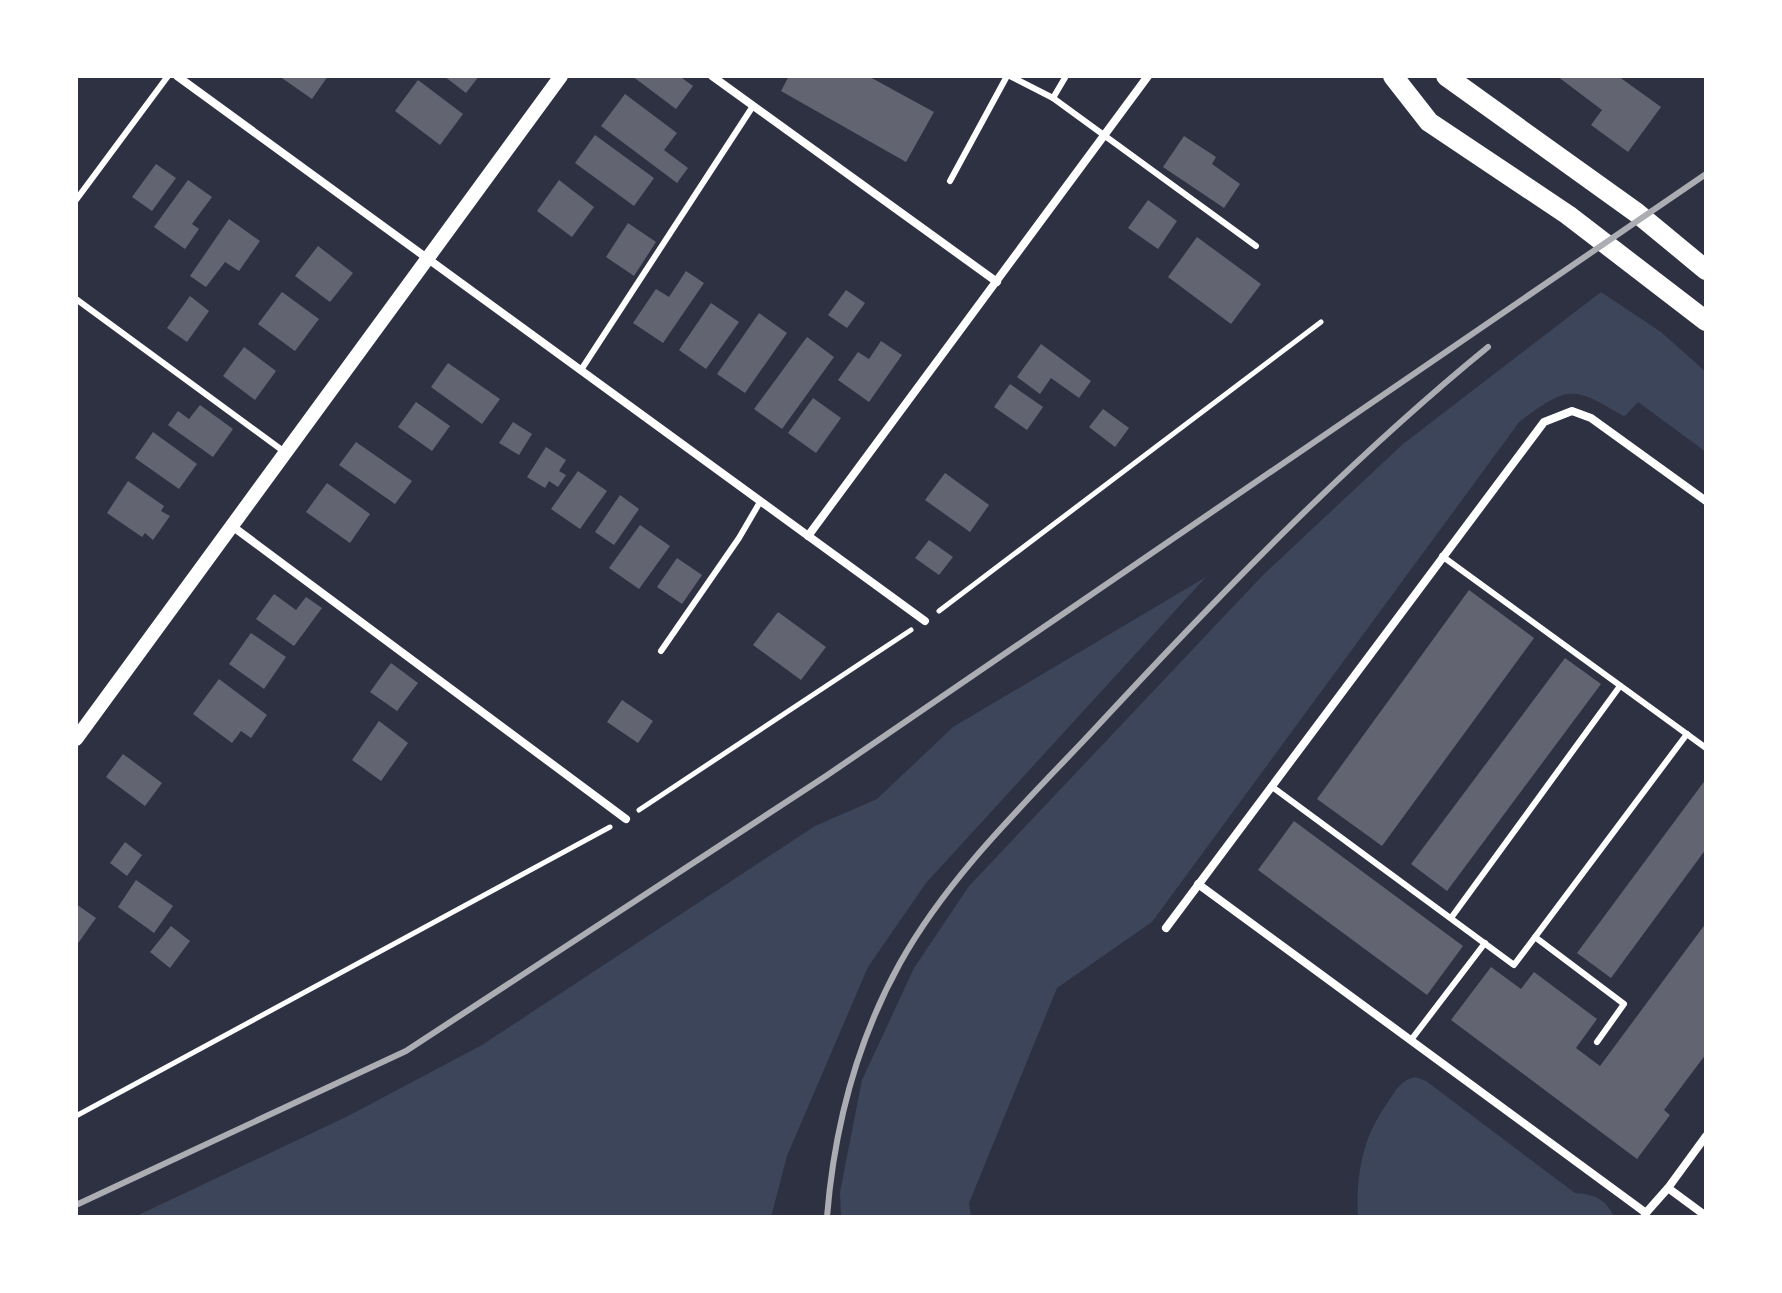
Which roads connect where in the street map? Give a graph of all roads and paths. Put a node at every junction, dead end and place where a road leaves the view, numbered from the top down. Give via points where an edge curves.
1 (168, 76) edge
2 (177, 76) edge
3 (561, 76) edge
4 (712, 76) edge
5 (1008, 76) edge
6 (1066, 76) edge
7 (1148, 76) edge
8 (1393, 76) edge
9 (1446, 76) edge
10 (1053, 98) junction
11 (753, 106) junction
12 (1103, 137) junction
13 (950, 181) dead end
14 (76, 200) edge
15 (1256, 246) dead end
16 (427, 260) junction
17 (1706, 270) edge
18 (997, 282) junction
19 (76, 299) edge
20 (1706, 321) edge
21 (1321, 322) dead end
22 (581, 370) junction
23 (286, 453) junction
24 (1706, 501) edge
25 (760, 502) junction
26 (232, 526) junction
27 (808, 536) junction
28 (1442, 556) junction
29 (925, 621) junction
30 (661, 651) dead end
31 (1620, 686) junction
32 (1687, 734) junction
33 (76, 739) edge
34 (1706, 748) edge
35 (1271, 786) junction
36 (626, 819) junction
37 (1198, 884) junction
38 (1451, 918) junction
39 (1166, 928) dead end
40 (1535, 937) junction
41 (1485, 943) junction
42 (1411, 1040) junction
43 (1597, 1042) dead end
44 (76, 1116) edge
45 (1706, 1136) edge
46 (1668, 1188) junction
47 (1645, 1215) edge
48 (1706, 1216) edge

1 - 14 lane
2 - 16 street
3 - 16 street
4 - 11 street
5 - 10 lane
5 - 13 lane
6 - 10 lane
7 - 12 street
8 - 20 main road via 1429,122 1568,215
9 - 17 main road via 1637,213
10 - 12 lane
11 - 18 street
11 - 22 lane
12 - 15 lane
12 - 18 street
16 - 22 street
16 - 23 street
18 - 27 street
19 - 23 lane
21 - 29 path
22 - 25 street
23 - 26 street
24 - 28 street via 1591,418 1572,411 1538,427
25 - 27 street
25 - 30 lane
26 - 33 street
26 - 36 street
27 - 29 street
28 - 31 lane
28 - 35 street
29 - 36 path
31 - 32 lane
31 - 38 lane
32 - 34 lane
32 - 40 lane
35 - 37 street
35 - 38 lane
36 - 44 path
37 - 39 street
37 - 42 street
38 - 41 lane
40 - 41 lane via 1514,965
40 - 43 lane via 1624,1004
41 - 42 lane
42 - 47 street
45 - 46 street
46 - 47 street
46 - 48 street

